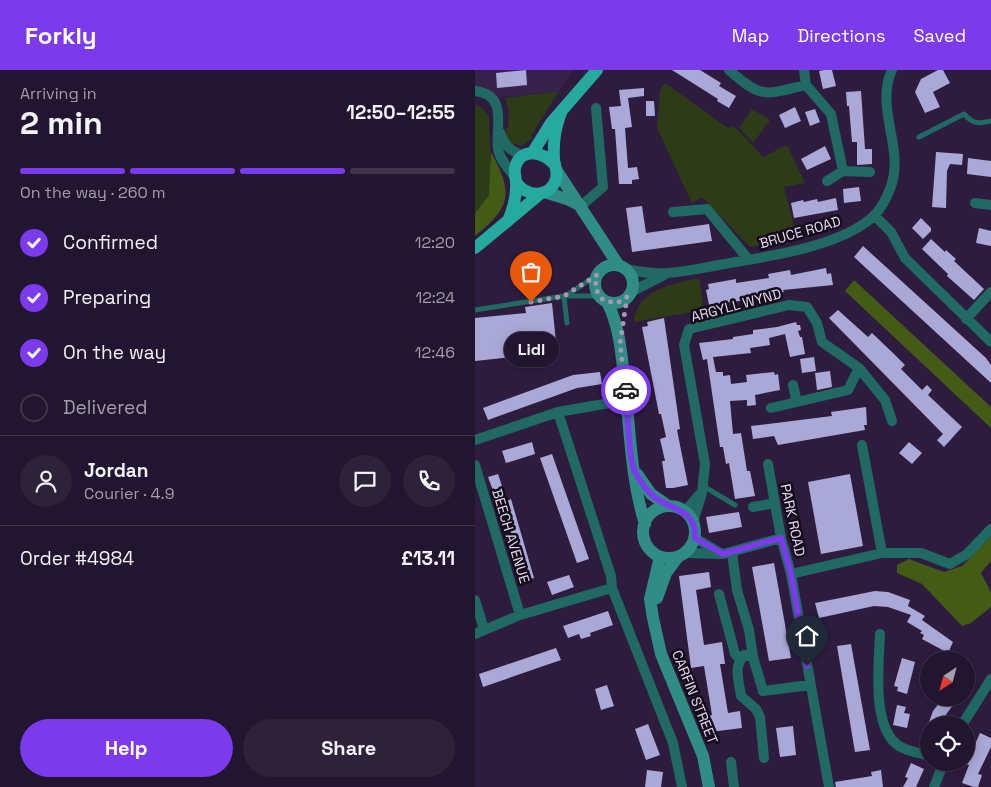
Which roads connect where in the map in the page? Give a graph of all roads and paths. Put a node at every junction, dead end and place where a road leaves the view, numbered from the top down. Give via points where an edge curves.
1 (597, 70) edge
2 (729, 70) edge
3 (803, 70) edge
4 (892, 70) edge
5 (806, 85) junction
6 (475, 91) edge
7 (596, 108) dead end
8 (562, 110) junction
9 (991, 121) edge
10 (499, 128) junction
11 (919, 137) dead end
12 (528, 154) junction
13 (556, 168) junction
14 (843, 171) junction
15 (871, 172) dead end
16 (515, 179) junction
17 (827, 181) dead end
18 (542, 193) junction
19 (975, 203) dead end
20 (991, 205) edge
21 (581, 206) junction
22 (673, 212) dead end
23 (875, 216) junction
24 (508, 221) junction
25 (599, 236) junction
26 (475, 248) edge
27 (749, 260) junction
28 (622, 267) junction
29 (598, 273) junction
30 (667, 274) junction
31 (991, 292) edge
32 (629, 295) junction
33 (564, 296) junction
34 (603, 299) junction
35 (475, 310) edge
36 (966, 319) junction
37 (567, 323) dead end
38 (991, 342) edge
39 (620, 344) junction
40 (859, 368) junction
41 (793, 385) dead end
42 (627, 400) junction
43 (797, 402) junction
44 (771, 408) dead end
45 (558, 412) junction
46 (892, 421) dead end
47 (475, 440) edge
48 (862, 445) dead end
49 (768, 464) dead end
50 (475, 465) edge
51 (633, 468) junction
52 (702, 489) junction
53 (775, 503) junction
54 (735, 505) dead end
55 (667, 506) junction
56 (753, 507) dead end
57 (685, 511) junction
58 (693, 522) junction
59 (645, 524) junction
60 (991, 528) edge
61 (695, 538) junction
62 (781, 538) junction
63 (883, 553) junction
64 (728, 554) junction
65 (682, 555) junction
66 (660, 557) junction
67 (791, 574) junction
68 (612, 588) junction
69 (719, 594) dead end
70 (475, 600) edge
71 (520, 615) junction
72 (653, 618) junction
73 (479, 631) edge
74 (879, 634) dead end
75 (753, 656) junction
76 (740, 659) junction
77 (991, 679) edge
78 (810, 685) junction
79 (968, 716) edge
80 (920, 753) edge
81 (764, 758) dead end
82 (731, 762) dead end
83 (940, 771) edge
84 (682, 787) edge
85 (709, 787) edge
86 (734, 787) edge
87 (829, 787) edge
88 (934, 787) edge

1 - 8 main road
2 - 5 street via 753,90 768,94
3 - 5 street
4 - 23 street, BRUCE ROAD via 887,92 894,170 889,192
5 - 14 street via 831,114
6 - 10 street via 487,94 496,105
7 - 21 street via 596,153 603,187
8 - 12 main road
8 - 13 main road via 554,134
9 - 11 lane via 978,124 965,114
10 - 12 street via 506,145 516,153
10 - 16 street via 500,154
12 - 13 main road via 548,156
12 - 16 main road via 518,162
13 - 18 main road via 556,180
13 - 21 main road
14 - 15 street
14 - 17 street
16 - 18 main road via 527,192
16 - 24 main road via 514,206
18 - 21 main road via 567,198
18 - 24 main road
19 - 20 street
21 - 25 main road
22 - 27 street via 707,210
23 - 27 street, BRUCE ROAD via 836,237
23 - 36 street via 891,232 905,258
24 - 26 main road
25 - 28 main road
25 - 29 main road via 602,254
27 - 30 street, BRUCE ROAD
28 - 29 main road via 608,266
28 - 30 street, BRUCE ROAD
28 - 32 main road via 632,279
29 - 33 lane
29 - 34 main road via 595,284
30 - 32 street, BRUCE ROAD
31 - 36 street
32 - 34 main road via 617,303
32 - 39 main road
33 - 34 lane
33 - 35 lane
33 - 37 lane
34 - 39 main road via 615,321
36 - 38 street
39 - 42 main road
40 - 43 street via 848,390
40 - 46 street, ARGYLL WYND via 885,400
40 - 52 street, ARGYLL WYND via 822,342 807,307 789,304 689,329 684,344 705,464
41 - 43 street
42 - 45 street
42 - 51 main road
43 - 44 street
45 - 47 street
45 - 68 street via 611,576
48 - 63 street
49 - 53 street, PARK ROAD
50 - 71 street, BEECH AVENUE
51 - 55 main road via 651,494
51 - 59 main road
52 - 54 lane
52 - 57 street
52 - 58 street, ARGYLL WYND
53 - 56 street
53 - 62 street, PARK ROAD
55 - 57 main road
55 - 59 main road via 654,511
57 - 58 main road
58 - 61 main road
59 - 66 main road via 645,543
60 - 63 street via 967,554 950,564 921,553
61 - 64 street
61 - 65 main road
62 - 64 street
62 - 67 street, PARK ROAD
63 - 67 street
64 - 65 street
64 - 75 street
65 - 66 main road
65 - 72 main road, CARFIN STREET via 658,590
66 - 72 main road, CARFIN STREET via 650,599
67 - 78 street, PARK ROAD
68 - 71 street
68 - 84 street via 673,743
69 - 76 street via 735,654
70 - 73 street
71 - 73 street
72 - 85 main road, CARFIN STREET via 661,654 703,756
74 - 80 street via 878,692 885,731 899,746
75 - 76 street via 744,655
75 - 78 street via 763,691
76 - 81 street via 737,667 741,696 760,717
77 - 79 street
78 - 87 street, PARK ROAD
82 - 86 street
83 - 88 street

